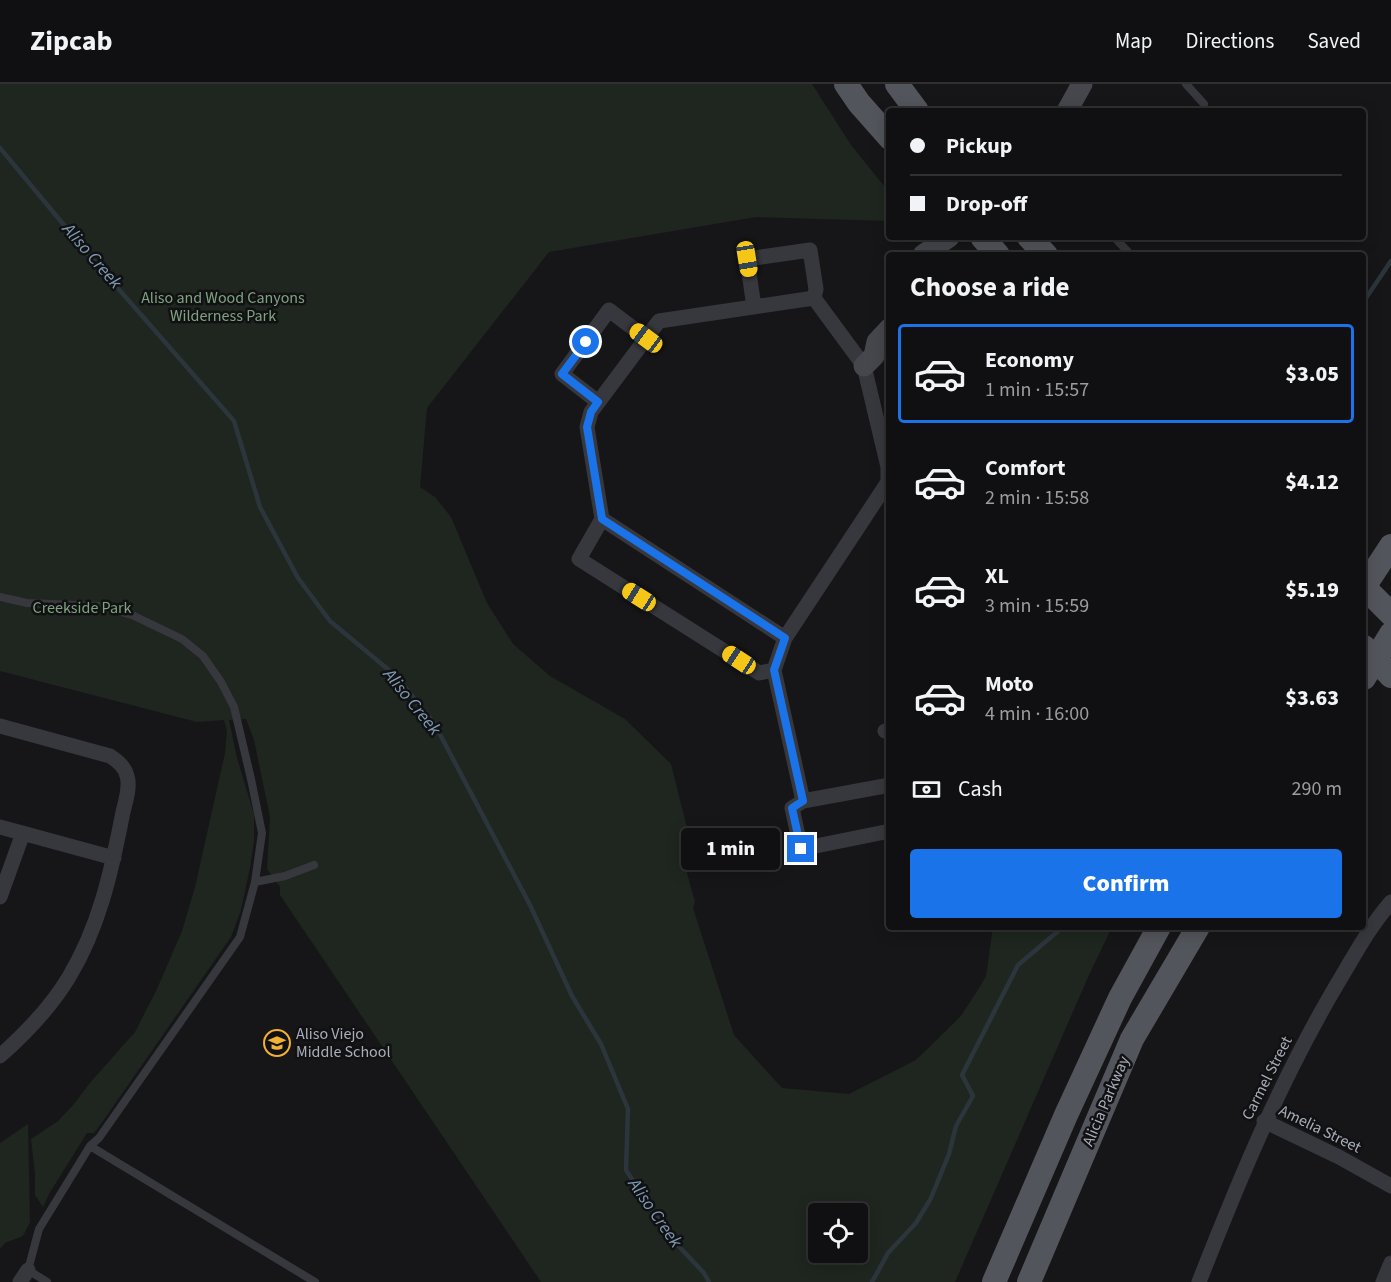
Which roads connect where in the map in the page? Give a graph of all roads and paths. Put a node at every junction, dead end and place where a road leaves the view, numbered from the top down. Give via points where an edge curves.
1 (846, 84) edge
2 (897, 84) edge
3 (1082, 84) edge
4 (1186, 84) edge
5 (1204, 104) dead end
6 (916, 108) edge
7 (1069, 108) edge
8 (886, 133) edge
9 (985, 240) edge
10 (1032, 240) edge
11 (1117, 240) edge
12 (995, 252) edge
13 (1043, 252) edge
14 (1128, 252) edge
15 (814, 298) junction
16 (754, 307) junction
17 (886, 332) edge
18 (646, 338) junction
19 (876, 360) edge
20 (598, 402) junction
21 (886, 445) edge
22 (886, 489) edge
23 (602, 519) junction
24 (1391, 546) edge
25 (1366, 584) edge
26 (1366, 589) edge
27 (0, 597) edge
28 (1391, 614) edge
29 (1391, 634) edge
30 (785, 638) junction
31 (1374, 665) edge
32 (774, 670) junction
33 (0, 726) edge
34 (886, 786) edge
35 (803, 801) junction
36 (0, 827) edge
37 (886, 832) edge
38 (23, 833) junction
39 (114, 858) junction
40 (314, 865) dead end
41 (255, 882) junction
42 (0, 897) edge
43 (1391, 902) edge
44 (1157, 930) edge
45 (1196, 930) edge
46 (0, 1056) edge
47 (1264, 1121) junction
48 (90, 1146) junction
49 (1391, 1186) edge
50 (1391, 1263) edge
51 (24, 1276) edge
52 (47, 1282) edge
53 (315, 1282) edge
54 (994, 1282) edge
55 (1029, 1282) edge
56 (1199, 1282) edge
57 (1383, 1282) edge

1 - 8 main road
2 - 6 main road
3 - 7 street
4 - 5 lane
9 - 12 main road
10 - 13 main road
11 - 14 lane
15 - 16 street
15 - 16 street via 810,250 747,259
15 - 19 street
16 - 18 street via 659,321
17 - 19 street via 877,342
18 - 20 street
18 - 20 street via 609,310 562,374
19 - 21 street
20 - 23 street via 587,427
22 - 30 street
23 - 30 street
23 - 32 street via 579,559 759,673
24 - 25 main road
26 - 28 main road
27 - 41 lane via 27,603 99,606 132,615 160,626 203,656 234,707 251,779 262,833
29 - 31 main road
30 - 32 street
32 - 35 street
33 - 39 street via 110,756 119,762 125,770 128,789
34 - 35 street
35 - 37 street via 792,808 801,849
36 - 38 street
38 - 39 street
38 - 42 street
39 - 46 street via 103,903 68,978 42,1014
40 - 41 lane
41 - 48 lane via 240,937
43 - 47 street, Carmel Street via 1361,943 1317,1018
44 - 54 main road, Alicia Parkway via 1120,998
45 - 55 main road, Alicia Parkway via 1132,1039
47 - 49 street, Amelia Street
47 - 56 street, Carmel Street
48 - 51 lane via 39,1229
48 - 53 lane
50 - 57 street
51 - 52 lane

